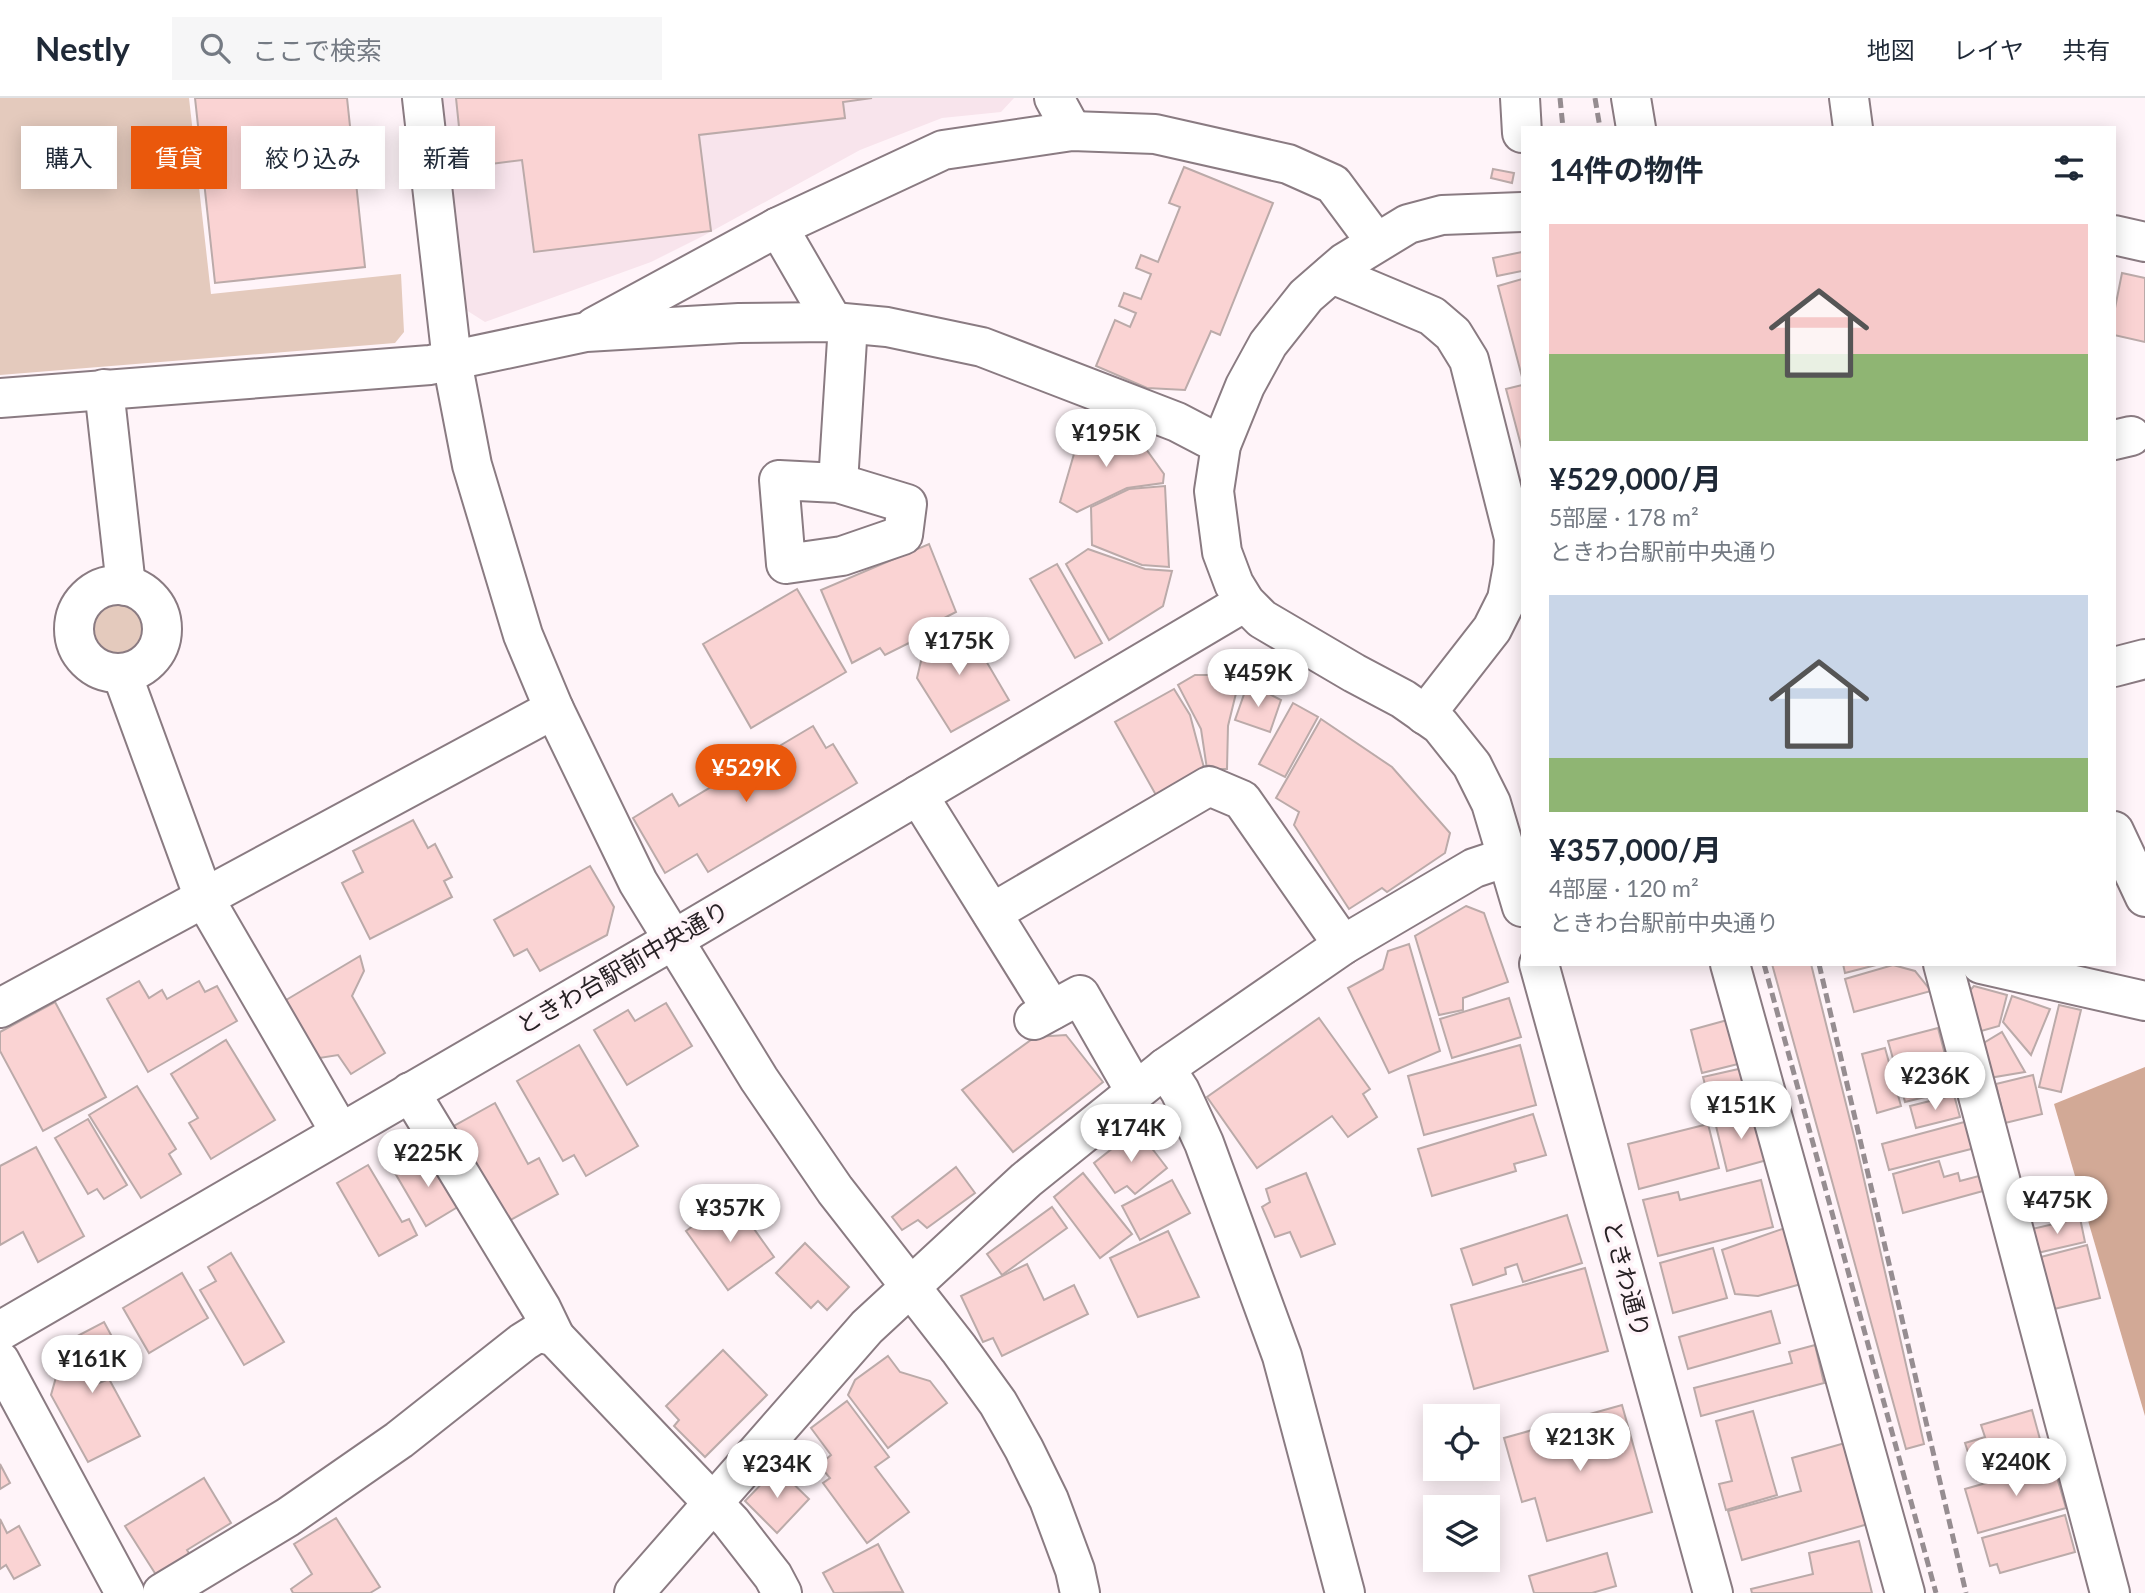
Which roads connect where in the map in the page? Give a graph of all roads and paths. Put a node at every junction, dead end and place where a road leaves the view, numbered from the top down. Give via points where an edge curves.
1 (400, 98) edge
2 (422, 98) edge
3 (1054, 98) edge
4 (1520, 98) edge
5 (1631, 98) edge
6 (1849, 98) edge
7 (1522, 126) edge
8 (1636, 126) edge
9 (1853, 126) edge
10 (1072, 131) junction
11 (1521, 212) edge
12 (778, 227) junction
13 (2116, 235) edge
14 (1376, 242) junction
15 (2145, 242) edge
16 (1332, 274) junction
17 (841, 323) junction
18 (586, 331) junction
19 (441, 363) junction
20 (92, 391) junction
21 (0, 398) edge
22 (1221, 445) junction
23 (838, 483) dead end
24 (114, 587) junction
25 (1245, 601) junction
26 (2145, 659) edge
27 (2116, 666) edge
28 (122, 674) junction
29 (545, 714) junction
30 (1425, 715) junction
31 (918, 795) junction
32 (2116, 835) edge
33 (1507, 857) junction
34 (2145, 897) edge
35 (204, 898) junction
36 (1521, 904) edge
37 (992, 913) junction
38 (665, 944) junction
39 (1343, 945) junction
40 (1540, 966) edge
41 (1731, 966) edge
42 (1944, 966) edge
43 (1989, 966) edge
44 (2145, 1001) edge
45 (0, 1008) edge
46 (1165, 1068) junction
47 (410, 1091) junction
48 (1135, 1091) junction
49 (340, 1132) junction
50 (902, 1295) junction
51 (0, 1331) edge
52 (555, 1337) junction
53 (0, 1361) edge
54 (713, 1503) junction
55 (125, 1593) edge
56 (162, 1593) edge
57 (634, 1593) edge
58 (782, 1593) edge
59 (1055, 1593) edge
60 (1080, 1593) edge
61 (1345, 1593) edge
62 (1713, 1593) edge
63 (1905, 1593) edge
64 (2110, 1593) edge

1 - 19 street
2 - 19 street
3 - 10 street
4 - 7 street
5 - 8 street
6 - 9 street
10 - 12 street via 943,150
10 - 14 street via 1155,134 1288,164 1333,184
11 - 14 street via 1442,215 1408,224
12 - 17 street
12 - 18 street
13 - 15 street
14 - 16 street
16 - 22 street via 1306,296 1268,344
16 - 30 street via 1432,316 1453,334 1469,360 1514,538 1507,599 1492,629
17 - 18 street
17 - 22 street via 887,327 982,347 1177,422
17 - 23 street
18 - 19 street
19 - 20 street
19 - 29 street
20 - 21 street
20 - 24 street
22 - 25 street via 1214,491 1222,552
24 - 28 street via 91,594 81,605 74,632 85,658 95,667
24 - 28 street via 139,590 150,599 162,624 152,657
25 - 30 street via 1262,619
25 - 31 street, ときわ台駅前中央通り
26 - 27 street
28 - 35 street
29 - 35 street
29 - 38 street via 638,882
30 - 33 street via 1440,725 1472,765 1491,803
31 - 37 street
31 - 38 street, ときわ台駅前中央通り
32 - 34 street
33 - 36 street
33 - 39 street via 1474,868
35 - 45 street
35 - 49 street
37 - 39 street via 1209,786 1242,800
37 - 48 street via 1043,1015 1080,995
38 - 47 street, ときわ台駅前中央通り
38 - 50 street
39 - 46 street
40 - 62 street, ときわ通り
41 - 63 street
42 - 64 street
43 - 44 street
46 - 48 street
46 - 61 street via 1204,1143 1282,1356
47 - 49 street, ときわ台駅前中央通り
47 - 52 street
48 - 50 street via 1026,1181
49 - 51 street, ときわ台駅前中央通り
50 - 54 street via 867,1326
50 - 59 street via 1004,1462 1028,1512
50 - 60 street via 959,1349 998,1403 1049,1500
52 - 54 street
52 - 56 street via 539,1332 531,1337 399,1440 288,1517
53 - 55 street
54 - 57 street
54 - 58 street

